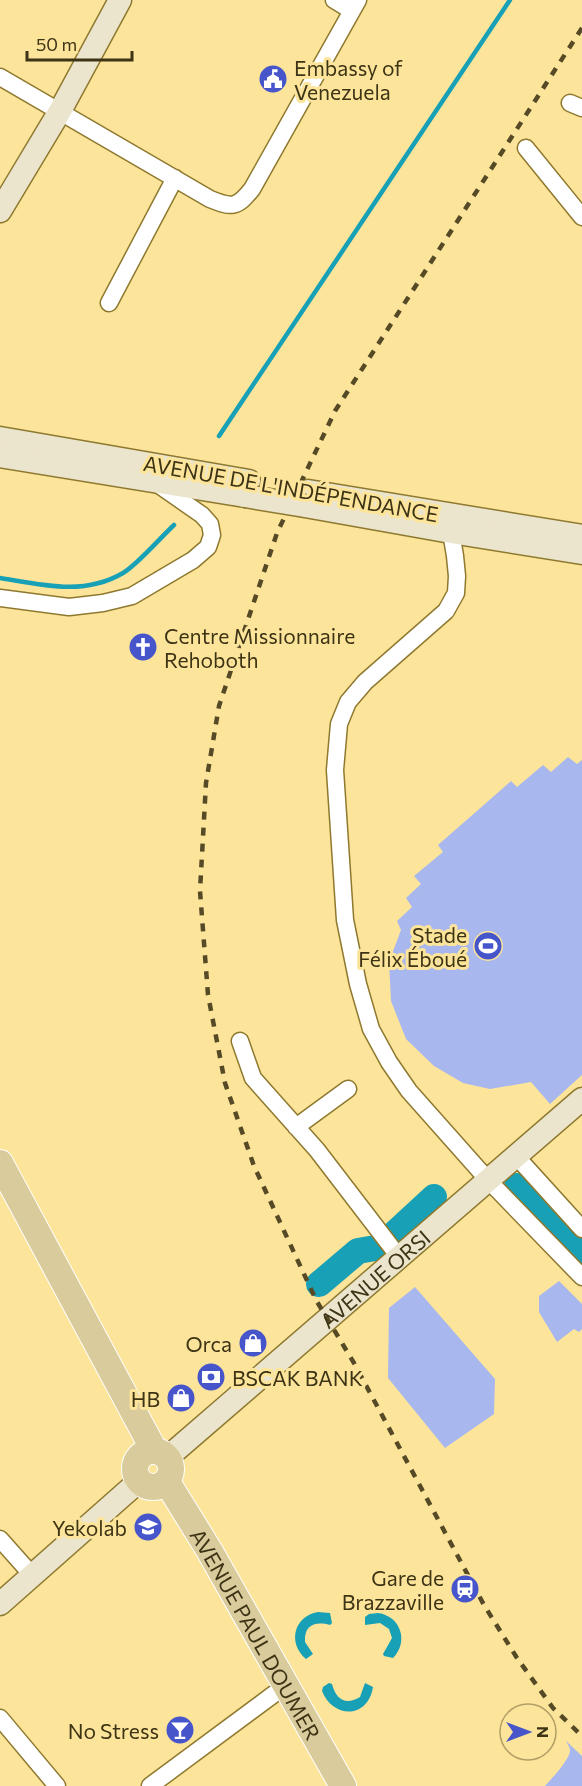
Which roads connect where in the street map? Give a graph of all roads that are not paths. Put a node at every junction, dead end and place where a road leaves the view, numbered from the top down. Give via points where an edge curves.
1 (120, 0) edge
2 (334, 0) edge
3 (355, 5) edge
4 (0, 77) edge
5 (60, 111) junction
6 (526, 148) dead end
7 (175, 178) junction
8 (0, 211) edge
9 (582, 218) edge
10 (109, 303) dead end
11 (0, 438) edge
12 (0, 456) edge
13 (153, 481) junction
14 (247, 488) junction
15 (307, 498) junction
16 (450, 532) junction
17 (582, 536) edge
18 (582, 553) edge
19 (0, 598) edge
20 (240, 1041) dead end
21 (348, 1089) dead end
22 (582, 1099) edge
23 (296, 1128) junction
24 (515, 1155) junction
25 (0, 1163) edge
26 (488, 1180) junction
27 (0, 1197) edge
28 (582, 1229) edge
29 (399, 1257) junction
30 (582, 1277) edge
31 (154, 1469) junction
32 (0, 1539) edge
33 (32, 1575) junction
34 (0, 1604) edge
35 (274, 1694) junction
36 (0, 1718) edge
37 (57, 1786) edge
38 (150, 1786) edge
39 (324, 1786) edge
40 (343, 1786) edge

1 - 5 main road
2 - 3 street
3 - 7 street via 243,200 235,205 223,204
4 - 5 street
5 - 7 street
5 - 8 main road
6 - 9 street
7 - 10 street
11 - 14 main road, AVENUE DE L'INDÉPENDANCE
12 - 13 main road, AVENUE DE L'INDÉPENDANCE
13 - 14 main road, AVENUE DE L'INDÉPENDANCE
13 - 19 street via 210,524 208,547 193,560 132,596 103,603 69,607
14 - 15 main road, AVENUE DE L'INDÉPENDANCE, bridge
15 - 16 main road, AVENUE DE L'INDÉPENDANCE
15 - 17 main road, AVENUE DE L'INDÉPENDANCE
16 - 18 main road, AVENUE DE L'INDÉPENDANCE
16 - 26 street via 456,593 446,611 365,682 348,702 339,724 335,782 345,920 371,1029 409,1091
20 - 23 street via 253,1078
21 - 23 street
22 - 24 main road, AVENUE ORSI
23 - 29 street
24 - 26 main road, AVENUE ORSI
24 - 28 street
25 - 31 main road
26 - 29 main road, AVENUE ORSI
26 - 30 street
27 - 31 main road
29 - 31 main road, AVENUE ORSI
31 - 33 main road, AVENUE ORSI
31 - 35 main road, AVENUE PAUL DOUMER
31 - 40 main road, AVENUE PAUL DOUMER via 208,1550
32 - 33 street
33 - 34 main road, AVENUE ORSI
35 - 38 street
35 - 39 main road, AVENUE PAUL DOUMER
36 - 37 street

